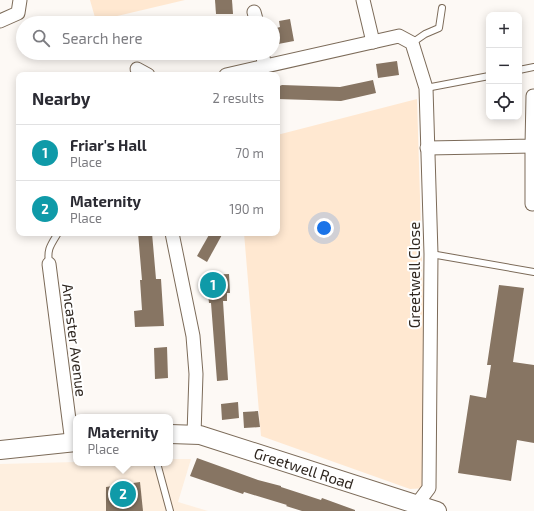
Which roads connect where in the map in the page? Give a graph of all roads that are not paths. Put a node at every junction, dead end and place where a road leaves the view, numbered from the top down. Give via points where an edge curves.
1 (20, 0) edge
2 (363, 0) edge
3 (442, 8) dead end
4 (0, 21) edge
5 (373, 42) junction
6 (412, 44) junction
7 (264, 60) edge
8 (265, 66) junction
9 (534, 67) edge
10 (522, 69) edge
11 (239, 72) edge
12 (486, 77) edge
13 (426, 88) junction
14 (533, 96) dead end
15 (532, 146) junction
16 (427, 148) junction
17 (532, 204) dead end
18 (56, 236) edge
19 (173, 236) edge
20 (431, 254) junction
21 (49, 264) joint
22 (534, 272) edge
23 (173, 434) edge
24 (194, 434) junction
25 (73, 435) edge
26 (73, 442) edge
27 (0, 450) edge
28 (158, 466) edge
29 (416, 504) junction
30 (170, 511) edge
31 (437, 511) edge

1 - 4 street via 18,13
2 - 5 street
3 - 6 lane via 439,28
5 - 6 street via 399,36
5 - 8 street
6 - 13 street, Greetwell Close
7 - 8 street
8 - 11 street
9 - 10 lane
12 - 13 lane
13 - 16 street, Greetwell Close
14 - 15 street
15 - 16 street
15 - 17 street
16 - 20 street, Greetwell Close
18 - 21 lane via 49,247
19 - 24 street via 193,336 196,374
20 - 22 lane
20 - 29 street, Greetwell Close via 429,488
21 - 25 street, Ancaster Avenue
23 - 24 street, Greetwell Road
24 - 29 street, Greetwell Road
26 - 27 street
28 - 30 lane
29 - 31 street, Greetwell Road

